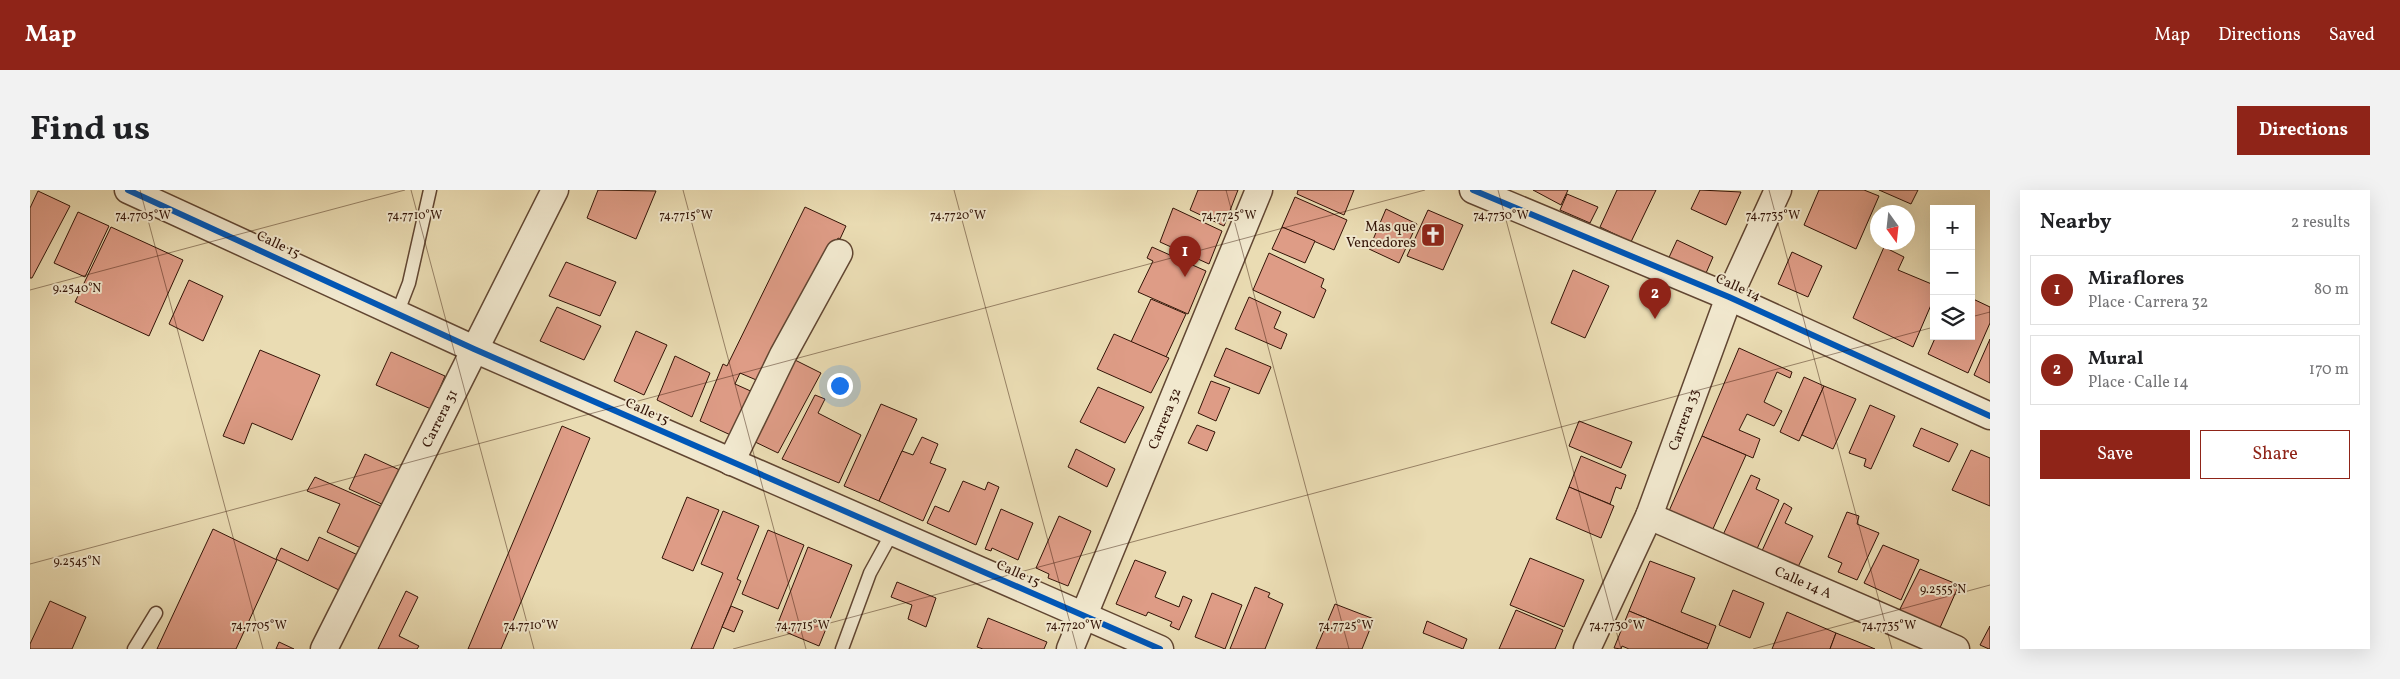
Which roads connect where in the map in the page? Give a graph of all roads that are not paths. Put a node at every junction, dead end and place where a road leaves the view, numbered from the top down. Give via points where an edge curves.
1 (128, 190) edge
2 (430, 190) edge
3 (555, 190) edge
4 (1259, 190) edge
5 (1473, 190) edge
6 (1778, 190) edge
7 (839, 253) dead end
8 (1729, 297) junction
9 (397, 314) junction
10 (474, 349) junction
11 (1990, 416) edge
12 (731, 462) junction
13 (1649, 516) junction
14 (892, 533) junction
15 (156, 613) dead end
16 (1085, 617) junction
17 (134, 649) edge
18 (324, 649) edge
19 (842, 649) edge
20 (1070, 649) edge
21 (1160, 649) edge
22 (1587, 649) edge
23 (1956, 649) edge

1 - 9 street, Calle 15
2 - 9 lane via 409,284
3 - 10 street, Carrera 31
4 - 16 street, Carrera 32
5 - 8 street, Calle 14
6 - 8 street, Carrera 33
7 - 12 street via 783,355
8 - 11 street, Calle 14
8 - 13 street, Carrera 33
9 - 10 street, Calle 15
10 - 12 street, Calle 15
10 - 18 street, Carrera 31
12 - 14 street, Calle 15
13 - 22 street, Carrera 33
13 - 23 street, Calle 14 A
14 - 16 street, Calle 15
14 - 19 lane via 870,573
15 - 17 lane
16 - 20 street, Carrera 32
16 - 21 street, Calle 15

